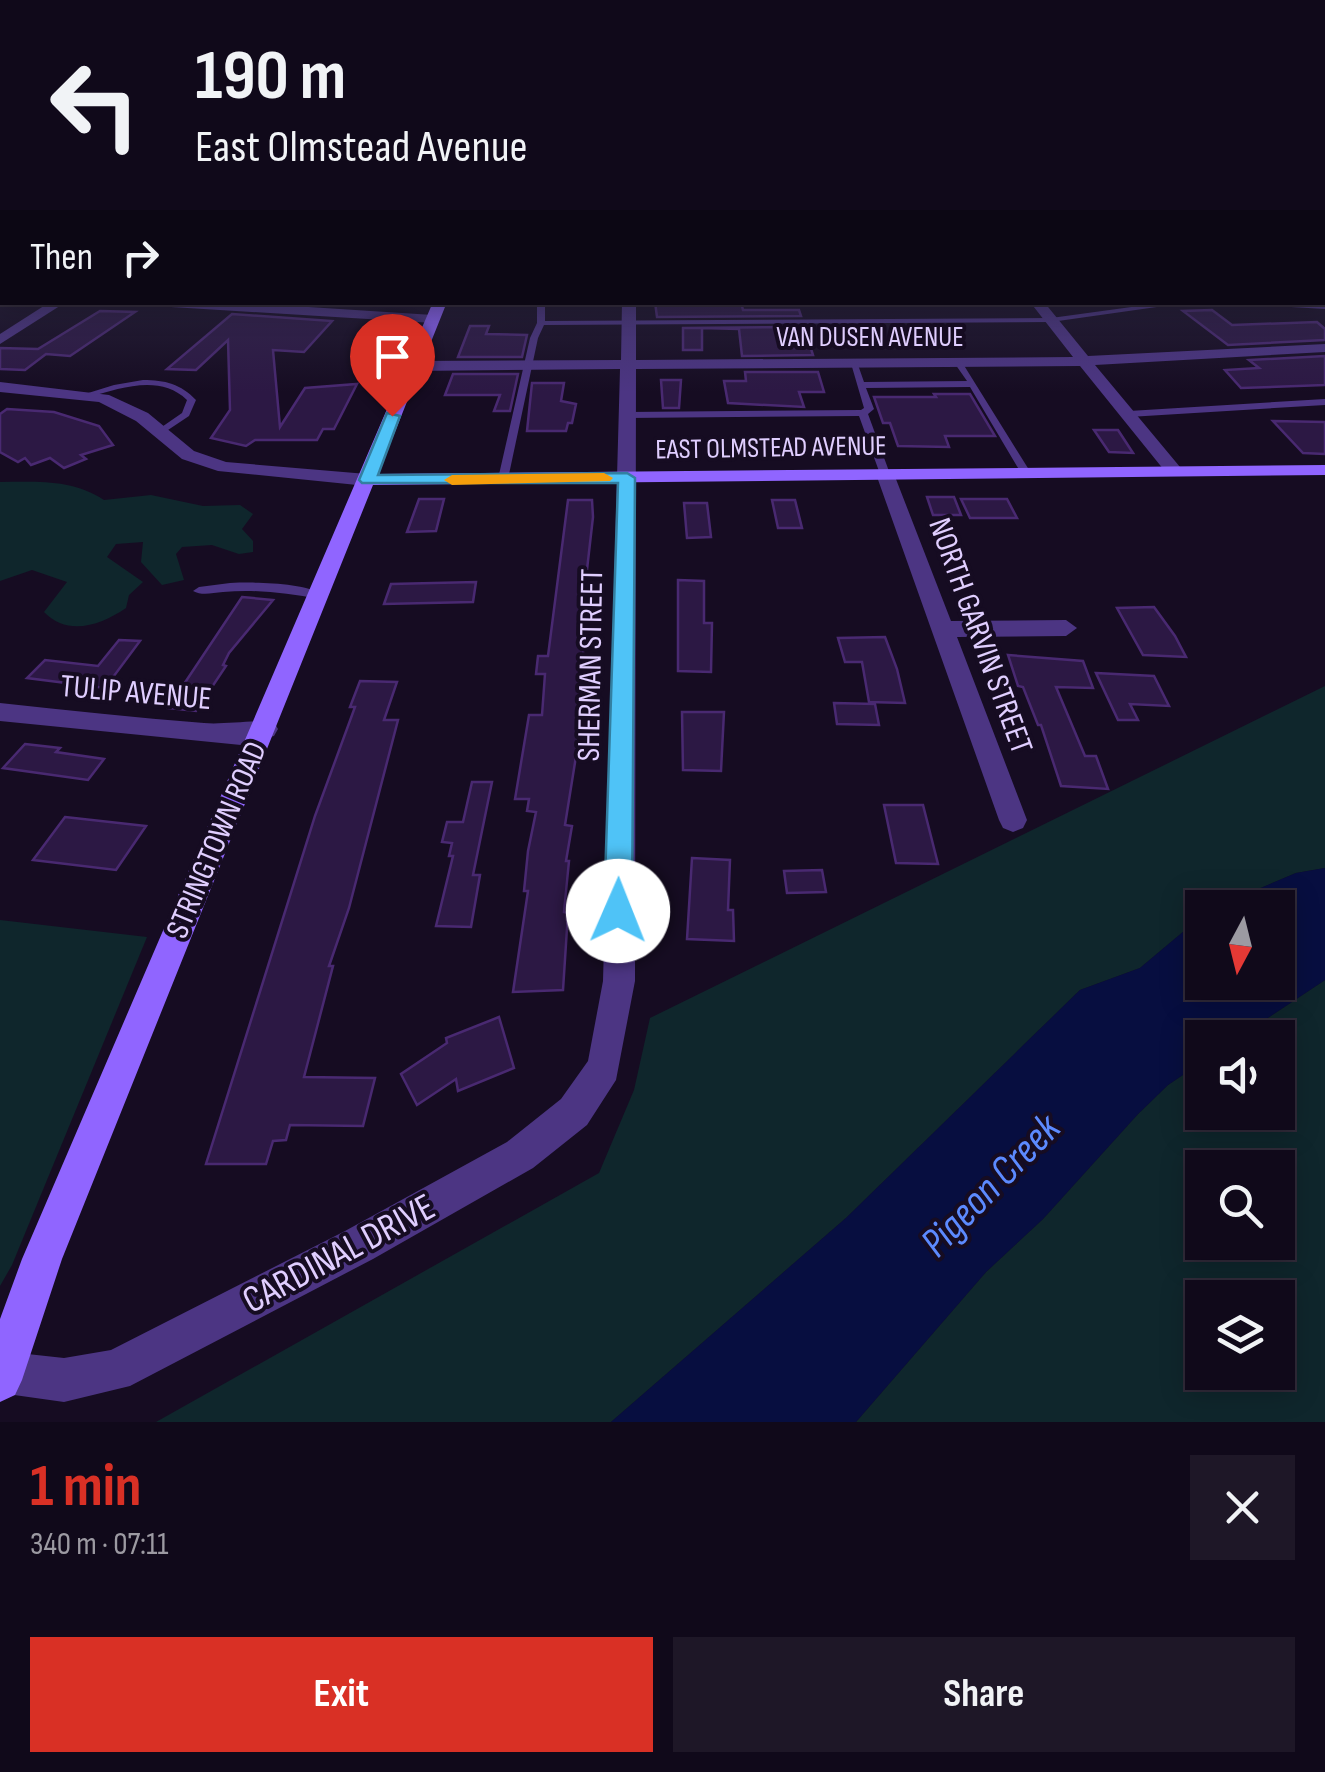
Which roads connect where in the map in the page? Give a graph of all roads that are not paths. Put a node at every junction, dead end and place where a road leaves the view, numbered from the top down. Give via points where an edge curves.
1 (55, 305) edge
2 (249, 305) edge
3 (541, 305) edge
4 (1038, 305) edge
5 (1166, 305) edge
6 (1290, 305) edge
7 (1325, 307) edge
8 (437, 311) edge
9 (629, 313) edge
10 (1051, 320) junction
11 (541, 323) junction
12 (0, 340) edge
13 (1325, 348) edge
14 (957, 361) junction
15 (1084, 361) junction
16 (853, 362) junction
17 (631, 364) junction
18 (528, 365) junction
19 (414, 366) junction
20 (972, 384) junction
21 (862, 385) junction
22 (0, 387) edge
23 (88, 394) junction
24 (1325, 402) edge
25 (863, 413) junction
26 (627, 414) junction
27 (1129, 414) junction
28 (158, 433) junction
29 (1325, 470) edge
30 (1174, 471) junction
31 (1026, 473) junction
32 (885, 474) junction
33 (627, 478) junction
34 (503, 479) junction
35 (368, 480) junction
36 (199, 590) dead end
37 (319, 595) junction
38 (1066, 628) dead end
39 (944, 629) junction
40 (0, 712) edge
41 (265, 729) junction
42 (1013, 820) dead end
43 (614, 1030) joint
44 (1, 1375) edge

1 - 12 street
2 - 8 street
3 - 11 lane
4 - 10 street
5 - 10 lane
6 - 7 lane
8 - 19 main road, STRINGTOWN ROAD
9 - 10 lane
9 - 11 lane
9 - 17 street, SHERMAN STREET
10 - 15 street
11 - 18 lane
13 - 15 street, VAN DUSEN AVENUE
14 - 15 street, VAN DUSEN AVENUE
14 - 16 street, VAN DUSEN AVENUE
14 - 20 lane
15 - 27 street
16 - 17 street, VAN DUSEN AVENUE
16 - 21 lane
17 - 18 street, VAN DUSEN AVENUE
17 - 26 street, SHERMAN STREET
18 - 19 street, VAN DUSEN AVENUE
18 - 34 lane
19 - 35 main road, STRINGTOWN ROAD
20 - 21 lane
20 - 31 lane
21 - 25 lane via 869,410
22 - 23 street, EAST OLMSTEAD AVENUE
23 - 28 street, EAST OLMSTEAD AVENUE via 124,406
23 - 28 lane via 150,384 184,392 192,400 186,414
24 - 27 lane
25 - 26 lane
25 - 32 lane
26 - 33 street, SHERMAN STREET
27 - 30 street
28 - 35 street, EAST OLMSTEAD AVENUE via 188,455 224,468
29 - 30 main road, EAST OLMSTEAD AVENUE
30 - 31 main road, EAST OLMSTEAD AVENUE
31 - 32 main road, EAST OLMSTEAD AVENUE
32 - 33 main road, EAST OLMSTEAD AVENUE
32 - 39 street, NORTH GARVIN STREET
33 - 34 main road, EAST OLMSTEAD AVENUE
33 - 43 street, SHERMAN STREET
34 - 35 main road, EAST OLMSTEAD AVENUE
35 - 37 main road, STRINGTOWN ROAD
36 - 37 lane via 272,586
37 - 41 main road, STRINGTOWN ROAD
38 - 39 street
39 - 42 street, NORTH GARVIN STREET
40 - 41 street, TULIP AVENUE via 205,733
41 - 44 main road, STRINGTOWN ROAD via 42,1259
43 - 44 street, CARDINAL DRIVE via 604,1068 574,1112 470,1184 114,1371 64,1380

